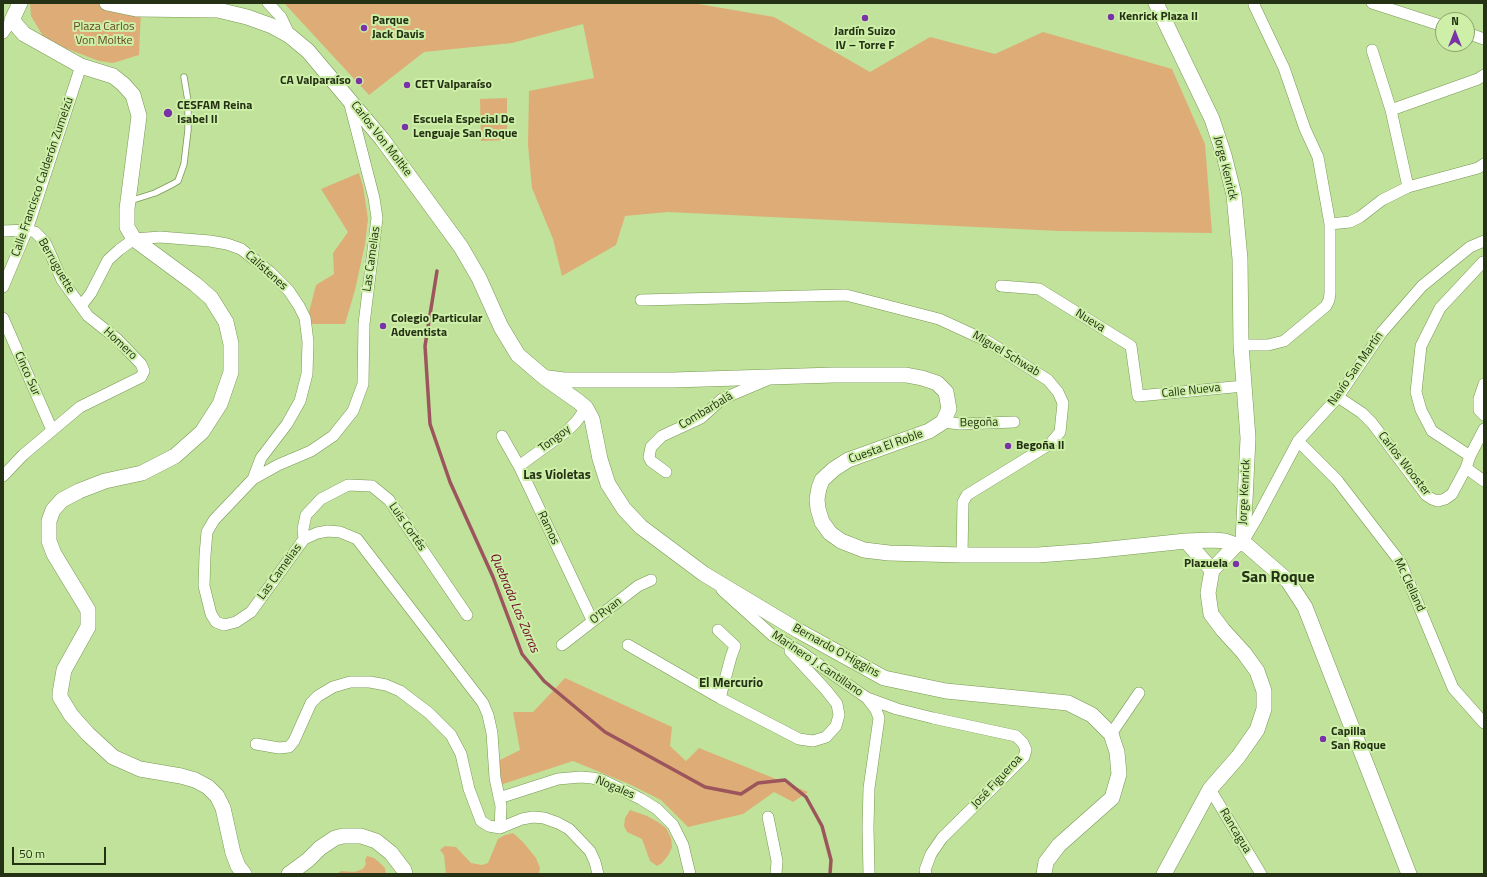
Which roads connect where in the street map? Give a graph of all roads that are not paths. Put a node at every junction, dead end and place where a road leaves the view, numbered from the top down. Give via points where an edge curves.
1 (20, 3) edge
2 (107, 3) edge
3 (268, 3) edge
4 (1156, 3) edge
5 (1255, 3) edge
6 (1372, 3) edge
7 (12, 20) junction
8 (1435, 23) edge
9 (3, 33) edge
10 (290, 36) junction
11 (1372, 50) dead end
12 (81, 66) junction
13 (1484, 75) edge
14 (184, 77) dead end
15 (348, 97) junction
16 (1391, 110) junction
17 (1484, 164) edge
18 (1408, 187) junction
19 (128, 200) junction
20 (1330, 224) junction
21 (27, 230) junction
22 (3, 231) edge
23 (134, 239) junction
24 (1484, 241) edge
25 (1483, 262) edge
26 (1001, 286) dead end
27 (3, 287) edge
28 (641, 300) dead end
29 (81, 306) junction
30 (3, 318) edge
31 (1242, 345) junction
32 (772, 377) junction
33 (545, 378) junction
34 (1484, 384) edge
35 (1244, 386) junction
36 (1138, 396) joint
37 (1338, 397) junction
38 (586, 408) junction
39 (1484, 415) edge
40 (943, 422) junction
41 (1014, 422) dead end
42 (1484, 429) edge
43 (52, 430) junction
44 (502, 436) dead end
45 (1298, 441) junction
46 (1470, 456) junction
47 (519, 466) junction
48 (1466, 468) junction
49 (666, 472) dead end
50 (3, 476) edge
51 (254, 479) junction
52 (1484, 481) edge
53 (304, 539) junction
54 (1186, 541) junction
55 (1239, 544) junction
56 (962, 555) junction
57 (1212, 570) junction
58 (704, 574) junction
59 (651, 580) dead end
60 (467, 616) dead end
61 (592, 620) junction
62 (718, 630) dead end
63 (772, 635) junction
64 (562, 645) dead end
65 (628, 645) dead end
66 (1139, 693) dead end
67 (720, 698) junction
68 (867, 698) junction
69 (1484, 723) edge
70 (1111, 734) junction
71 (256, 744) dead end
72 (1210, 789) junction
73 (499, 798) junction
74 (768, 817) dead end
75 (500, 828) junction
76 (244, 874) edge
77 (289, 874) edge
78 (405, 874) edge
79 (598, 874) edge
80 (690, 874) edge
81 (776, 874) edge
82 (869, 874) edge
83 (926, 874) edge
84 (1044, 874) edge
85 (1164, 874) edge
86 (1261, 874) edge
87 (1409, 874) edge

1 - 7 main road
2 - 10 main road, Carlos Von Moltke via 136,9 218,10 272,26
3 - 10 street via 281,17
4 - 31 main road, Jorge Kenrick via 1212,119 1224,155 1234,195 1240,259
5 - 20 street via 1284,68 1305,129 1318,157
6 - 8 street
7 - 9 street
7 - 12 main road via 24,34
10 - 15 main road, Carlos Von Moltke via 308,51
11 - 16 street
12 - 19 main road via 113,76 133,95 139,116
12 - 21 street, Calle Francisco Calderón Zumelzú
13 - 16 street
14 - 19 lane via 188,101 188,130 184,164 178,180 155,193
15 - 33 main road, Carlos Von Moltke via 382,139 461,248 518,355
15 - 51 street, Las Camelias via 377,218 364,324 363,384 354,411 333,436 311,451 278,464
16 - 18 street
17 - 18 street via 1478,168
18 - 20 street via 1382,200 1350,222
19 - 23 main road via 127,227
20 - 31 street via 1330,293 1326,306 1284,341 1268,345
21 - 22 street, Berruguette
21 - 27 street, Calle Francisco Calderón Zumelzú
21 - 29 street, Berruguette via 35,232 45,242 62,280
23 - 29 street via 108,260 91,293
23 - 51 street, Calístenes via 210,241 241,249 289,291 305,318 308,342 307,374 300,401 287,424 261,458
23 - 76 main road via 211,298 226,322 231,344 231,372 220,404 202,432 174,456 142,473 105,480 79,491 62,500 53,510 49,521 49,541 54,554 88,610 88,627 64,670 60,697 88,734 113,757 140,769 181,776 208,787 217,796 223,808 233,853
24 - 37 street, Navío San Martín via 1470,247 1422,286 1382,332
25 - 46 street via 1440,308 1421,346 1416,392 1421,410 1432,432
26 - 36 street, Nueva via 1038,289 1131,346
28 - 56 street, Miguel Schwab via 846,296 939,319 987,341 1048,380 1063,403 1060,432 1050,444 968,495 963,502
29 - 43 street, Homero via 88,316 117,339 141,364 144,371 141,377 80,407
30 - 43 street, Cinco Sur
31 - 35 main road, Jorge Kenrick
32 - 33 main road via 564,380
32 - 40 main road via 906,375 922,378 937,383 946,392 949,409
32 - 49 street, Combarbalá via 722,399 701,418 662,436 651,447 649,457
33 - 38 main road, Bernardo O'Higgins
34 - 39 street via 1479,399 1479,410
35 - 36 street, Calle Nueva
35 - 55 main road, Jorge Kenrick via 1248,438
37 - 45 street, Navío San Martín
37 - 48 street, Carlos Wooster via 1372,423 1426,495 1432,499 1438,501 1452,494
38 - 47 street, Tongoy via 567,431
38 - 58 main road, Bernardo O'Higgins via 592,419 608,484 624,509 641,527
40 - 41 street, Begoña
40 - 56 main road, Cuesta El Roble via 930,431 848,460 834,469 822,480 817,499 818,509 822,522 830,533 841,541 864,550
42 - 46 street, Carlos Wooster
43 - 50 street, Homero
44 - 47 street, Ramos
45 - 55 street, Navío San Martín via 1257,518
45 - 69 street, Mc Clelland via 1336,480 1401,563 1453,688
46 - 48 street, Carlos Wooster
47 - 61 street, Ramos
48 - 52 street
51 - 53 street, Las Camelias via 214,520 207,532 204,586 211,614 216,622 224,625 236,622 251,612
53 - 60 street, Luis Cortés via 306,515 321,499 348,485 372,486 389,500
53 - 73 street, Las Camelias via 317,533 340,532 358,539 483,703 492,733
54 - 55 main road, Cuesta El Roble
54 - 56 main road, Cuesta El Roble via 1038,555
54 - 57 main road
55 - 57 main road
55 - 87 main road via 1288,581 1305,607
57 - 72 main road via 1208,593 1211,614 1256,671 1264,691 1264,710 1257,730 1238,758
58 - 63 street, Marinero J .Cantillano
58 - 70 main road, Bernardo O'Higgins via 884,678 946,691 1068,703 1092,715
59 - 61 street, O'Ryan via 638,586
61 - 64 street, O'Ryan
62 - 67 street via 736,646
63 - 67 street via 801,662 837,704 839,716 836,726 826,737 813,741 799,739
63 - 68 street, Marinero J .Cantillano
65 - 67 street
66 - 70 street
68 - 82 street, Marinero J .Cantillano via 876,710 878,718 869,788
68 - 83 street, José Figueroa via 897,709 1016,736 1026,750 1024,757 942,838 931,854
70 - 84 main road, Bernardo O'Higgins via 1117,752 1119,774 1112,798 1059,845 1046,862
71 - 75 street via 289,747 311,703 333,687 350,682 386,685 400,691 429,713 451,735 461,754 469,789 481,821
72 - 85 main road
72 - 86 street, Rancagua
73 - 75 street, Las Camelias
73 - 80 street, Nogales via 558,779 580,777 602,780 646,802 673,825 683,845
74 - 81 street via 777,861
75 - 79 street via 533,817 558,823 569,829 590,851
77 - 78 main road via 335,838 361,836 376,841 392,853

